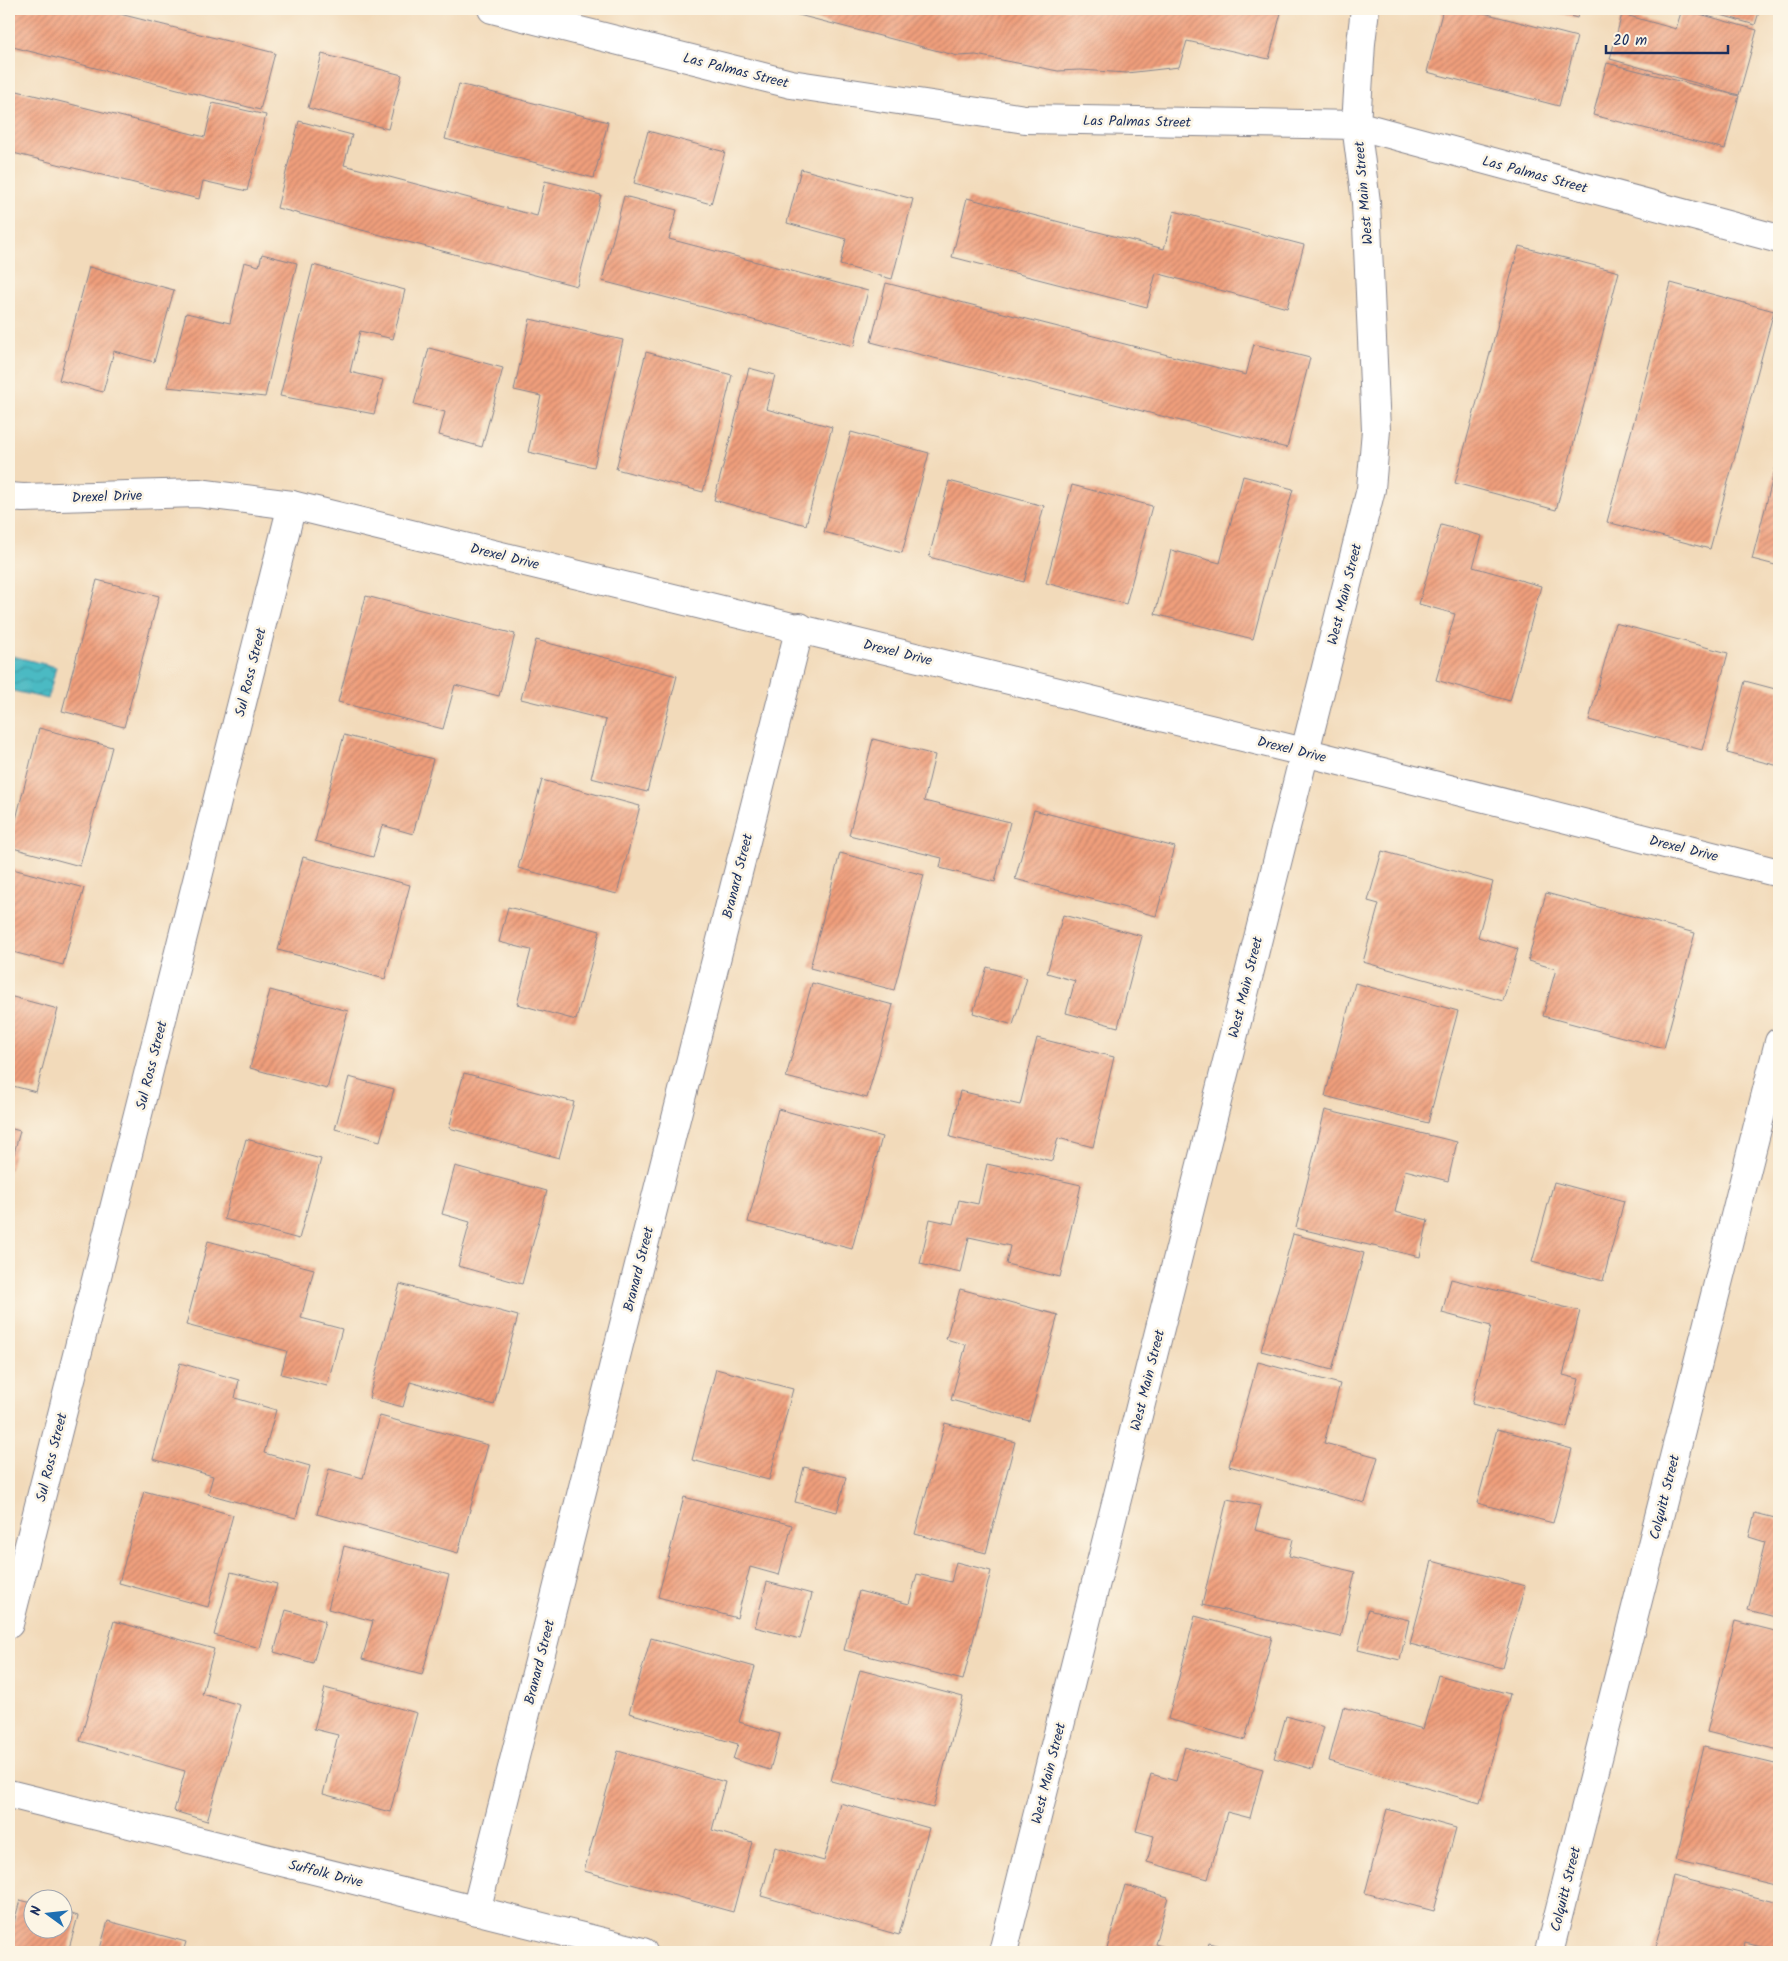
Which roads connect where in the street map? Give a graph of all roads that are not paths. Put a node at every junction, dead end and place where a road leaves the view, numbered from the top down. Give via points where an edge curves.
1 (492, 9) edge
2 (1365, 9) edge
3 (1356, 125) junction
4 (1779, 239) edge
5 (9, 497) edge
6 (292, 505) junction
7 (800, 628) junction
8 (1304, 752) junction
9 (1779, 873) edge
10 (1779, 1042) edge
11 (9, 1624) edge
12 (9, 1794) edge
13 (476, 1911) junction
14 (643, 1952) edge
15 (1003, 1952) edge
16 (1549, 1952) edge

1 - 3 street, Las Palmas Street via 791,84 1026,119
2 - 3 street, West Main Street
3 - 4 street, Las Palmas Street
3 - 8 street, West Main Street via 1366,202 1376,430 1371,489
5 - 6 street, Drexel Drive via 198,493
6 - 7 street, Drexel Drive
6 - 11 street, Sul Ross Street
7 - 8 street, Drexel Drive
7 - 13 street, Branard Street
8 - 9 street, Drexel Drive
8 - 15 street, West Main Street
10 - 16 street, Colquitt Street
12 - 13 street, Suffolk Drive
13 - 14 street, Suffolk Drive

